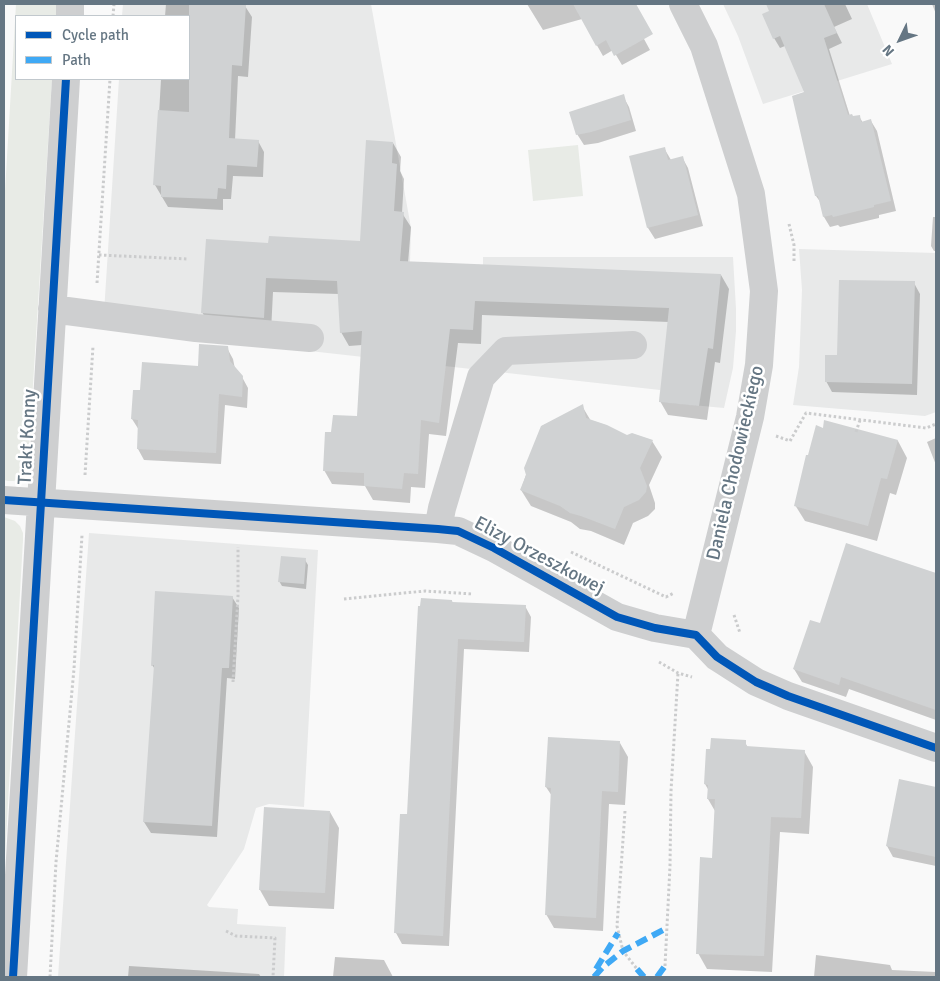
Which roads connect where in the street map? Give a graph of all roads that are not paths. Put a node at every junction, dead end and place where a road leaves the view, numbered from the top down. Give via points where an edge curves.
1 (682, 4) edge
2 (66, 80) edge
3 (52, 309) junction
4 (310, 338) dead end
5 (633, 345) dead end
6 (4, 500) edge
7 (40, 502) junction
8 (438, 529) junction
9 (696, 634) junction
10 (936, 748) edge
11 (13, 977) edge

1 - 9 street, Daniela Chodowieckiego via 704,46 751,194 764,291 759,365 750,417
2 - 3 street, Trakt Konny
3 - 4 street via 196,328
3 - 7 street, Trakt Konny
5 - 8 street via 506,351 481,377
6 - 7 street, Elizy Orzeszkowej
7 - 8 street, Elizy Orzeszkowej
7 - 11 street, Trakt Konny
8 - 9 street, Elizy Orzeszkowej via 458,531 494,548 617,617 655,628
9 - 10 street via 717,657 756,682

